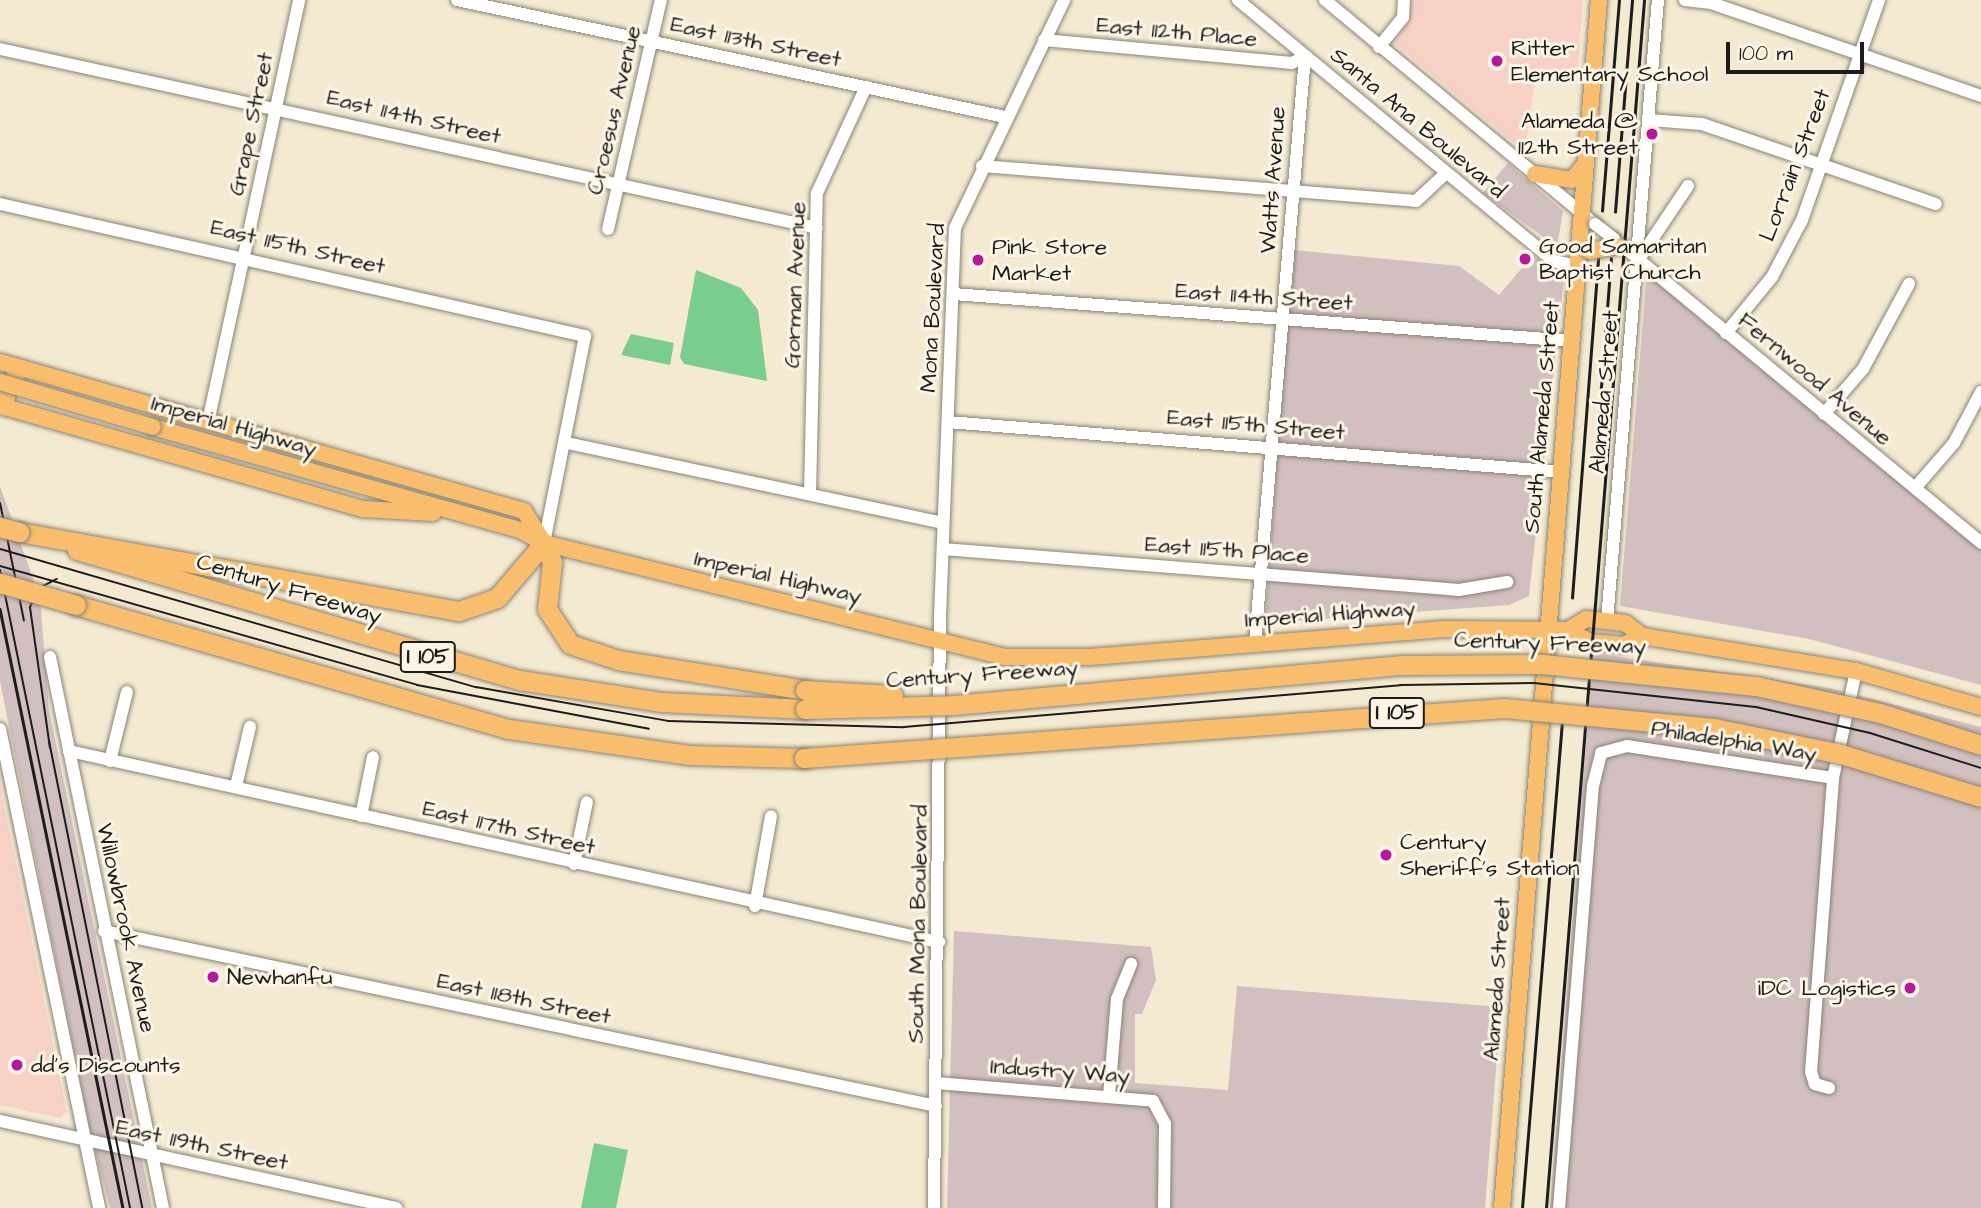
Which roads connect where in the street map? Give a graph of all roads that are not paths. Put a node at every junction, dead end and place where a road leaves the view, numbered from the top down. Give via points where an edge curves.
1 (299, 0) edge
2 (457, 0) edge
3 (660, 0) edge
4 (1064, 0) edge
5 (1238, 0) edge
6 (1325, 0) edge
7 (1404, 0) edge
8 (1599, 0) edge
9 (1658, 0) edge
10 (1685, 0) edge
11 (1879, 0) edge
12 (1044, 40) junction
13 (651, 42) junction
14 (1380, 47) junction
15 (0, 49) edge
16 (1860, 54) junction
17 (1305, 56) junction
18 (866, 87) junction
19 (1981, 96) edge
20 (276, 106) junction
21 (1005, 117) junction
22 (1649, 120) junction
23 (1587, 162) junction
24 (1821, 164) junction
25 (982, 166) junction
26 (1446, 173) junction
27 (1535, 174) junction
28 (619, 186) junction
29 (1688, 186) dead end
30 (1293, 193) junction
31 (0, 204) edge
32 (1936, 204) dead end
33 (1589, 218) junction
34 (817, 228) junction
35 (608, 229) dead end
36 (1618, 244) junction
37 (244, 255) junction
38 (1639, 259) junction
39 (1578, 265) junction
40 (1909, 284) dead end
41 (953, 293) junction
42 (1284, 320) junction
43 (1726, 333) junction
44 (1573, 341) junction
45 (0, 362) edge
46 (22, 368) junction
47 (0, 382) edge
48 (0, 390) edge
49 (1981, 392) edge
50 (5, 407) junction
51 (1824, 414) junction
52 (208, 422) junction
53 (948, 422) junction
54 (567, 443) junction
55 (1272, 447) junction
56 (1561, 472) junction
57 (1915, 488) junction
58 (810, 494) junction
59 (460, 514) junction
60 (943, 523) junction
61 (9, 530) edge
62 (63, 542) junction
63 (544, 543) junction
64 (1981, 543) edge
65 (943, 549) junction
66 (1262, 573) junction
67 (1507, 582) dead end
68 (0, 583) edge
69 (0, 594) edge
70 (76, 605) junction
71 (1607, 621) junction
72 (1546, 628) junction
73 (1568, 630) junction
74 (1642, 636) junction
75 (945, 642) junction
76 (1255, 642) junction
77 (50, 657) dead end
78 (1856, 671) junction
79 (127, 692) dead end
80 (805, 700) junction
81 (1981, 707) edge
82 (250, 727) dead end
83 (0, 729) edge
84 (1981, 745) edge
85 (69, 751) junction
86 (373, 757) dead end
87 (110, 761) junction
88 (1833, 778) junction
89 (236, 786) junction
90 (1981, 797) edge
91 (587, 802) dead end
92 (361, 816) junction
93 (771, 816) dead end
94 (575, 864) junction
95 (755, 906) junction
96 (104, 931) junction
97 (939, 942) junction
98 (1131, 964) dead end
99 (936, 1083) junction
100 (1829, 1088) dead end
101 (1109, 1096) junction
102 (936, 1106) junction
103 (0, 1121) edge
104 (86, 1142) junction
105 (153, 1156) junction
106 (99, 1208) edge
107 (163, 1208) edge
108 (397, 1208) edge
109 (934, 1208) edge
110 (1164, 1208) edge
111 (1502, 1208) edge
112 (1559, 1208) edge

1 - 20 street, Grape Street
2 - 13 street, East 113th Street
3 - 13 street, Croesus Avenue
4 - 12 street, Mona Boulevard
5 - 17 street, Santa Ana Boulevard
6 - 14 street, Santa Ana Boulevard
7 - 14 street via 1403,17
8 - 23 main road, South Alameda Street
9 - 22 street, Alameda Street
10 - 16 street via 1711,3
11 - 16 street, Lorrain Street
12 - 17 street, East 112th Place via 1292,63
12 - 21 street, Mona Boulevard
13 - 18 street, East 113th Street
13 - 28 street, Croesus Avenue
14 - 27 street, Santa Ana Boulevard
15 - 20 street, East 114th Street
16 - 19 street
16 - 24 street, Lorrain Street
17 - 26 street, Santa Ana Boulevard
17 - 30 street, Watts Avenue
18 - 21 street, East 113th Street
18 - 34 street, Gorman Avenue via 817,193
20 - 28 street, East 114th Street
20 - 37 street, Grape Street
21 - 25 street, Mona Boulevard
22 - 24 street via 1702,124
22 - 38 street, Alameda Street
23 - 27 main road via 1572,180
23 - 33 main road, South Alameda Street
24 - 32 street
24 - 43 street, Lorrain Street via 1772,276
25 - 30 street
25 - 41 street, Mona Boulevard via 956,221
26 - 30 street via 1416,201
26 - 39 street, Santa Ana Boulevard via 1553,261
27 - 33 street, Santa Ana Boulevard
28 - 34 street, East 114th Street
28 - 35 street, Croesus Avenue
29 - 38 street
30 - 42 street, Watts Avenue
31 - 37 street, East 115th Street
33 - 36 street, Santa Ana Boulevard, bridge
33 - 39 main road, South Alameda Street
34 - 58 street, Gorman Avenue
36 - 38 street, Fernwood Avenue
36 - 39 main road, bridge via 1590,251
37 - 52 street, Grape Street
37 - 54 street, East 115th Street via 585,336
38 - 43 street, Fernwood Avenue
38 - 71 street, Alameda Street
39 - 44 main road, South Alameda Street
40 - 51 street via 1863,369
41 - 42 street, East 114th Street
41 - 53 street, Mona Boulevard
42 - 44 street, East 114th Street
42 - 55 street, Watts Avenue
43 - 51 street, Fernwood Avenue
44 - 56 main road, South Alameda Street
45 - 46 main road
46 - 50 main road via 10,383
46 - 52 main road
47 - 59 main road, Imperial Highway, bridge
48 - 50 street
49 - 57 street via 1954,443
50 - 59 main road via 364,509
51 - 57 street, Fernwood Avenue
52 - 63 main road via 524,511
53 - 55 street, East 115th Street
53 - 60 street, Mona Boulevard
54 - 58 street
54 - 63 street
55 - 56 street, East 115th Street
55 - 66 street, Watts Avenue
56 - 72 main road, South Alameda Street
57 - 64 street, Fernwood Avenue
58 - 60 street
59 - 63 main road, Imperial Highway
60 - 65 street, Mona Boulevard
61 - 62 highway, Century Freeway / I 105
62 - 63 highway via 459,611 504,593
62 - 80 highway, Century Freeway / I 105 via 520,680 662,702
63 - 75 main road, Imperial Highway
63 - 80 highway via 552,562 547,609 570,644 618,660
65 - 66 street, East 115th Place
65 - 75 street, Mona Boulevard
66 - 67 street, East 115th Place via 1459,590
66 - 76 street, Watts Avenue
68 - 70 highway, I 105, bridge
69 - 70 highway, bridge
70 - 90 highway, I 105, bridge via 509,729 690,755 804,758 1504,708 1650,718 1742,733 1903,771
71 - 73 main road, Imperial Highway via 1586,619
71 - 74 main road, Imperial Highway via 1625,623
72 - 73 main road, Imperial Highway
72 - 76 main road, Imperial Highway
72 - 111 main road, Alameda Street
73 - 74 main road, Imperial Highway via 1591,642 1624,645
74 - 78 main road, Imperial Highway
75 - 76 main road, Imperial Highway via 1030,660
75 - 97 street, South Mona Boulevard
77 - 85 street, Willowbrook Avenue
78 - 81 main road, Imperial Highway
78 - 88 street, Philadelphia Way
79 - 87 street
80 - 84 highway, Century Freeway / I 105, bridge via 953,705 1325,670 1542,664 1756,686 1880,713
82 - 89 street
83 - 104 street
85 - 87 street, East 117th Street
85 - 96 street, Willowbrook Avenue
86 - 92 street
87 - 89 street, East 117th Street
88 - 100 street via 1811,1072 1815,1084
88 - 112 street, Philadelphia Way via 1659,749 1604,750 1593,786
89 - 92 street, East 117th Street
91 - 94 street
92 - 94 street, East 117th Street
93 - 95 street
94 - 95 street, East 117th Street
95 - 97 street, East 117th Street
96 - 102 street, East 118th Street
96 - 105 street, Willowbrook Avenue
97 - 99 street, South Mona Boulevard
98 - 101 street via 1116,999
99 - 101 street, Industry Way
99 - 102 street, South Mona Boulevard
101 - 110 street, Industry Way via 1147,1099 1163,1110
102 - 109 street, South Mona Boulevard
103 - 104 street, East 119th Street
104 - 105 street, East 119th Street
104 - 106 street
105 - 107 street, Willowbrook Avenue
105 - 108 street, East 119th Street

